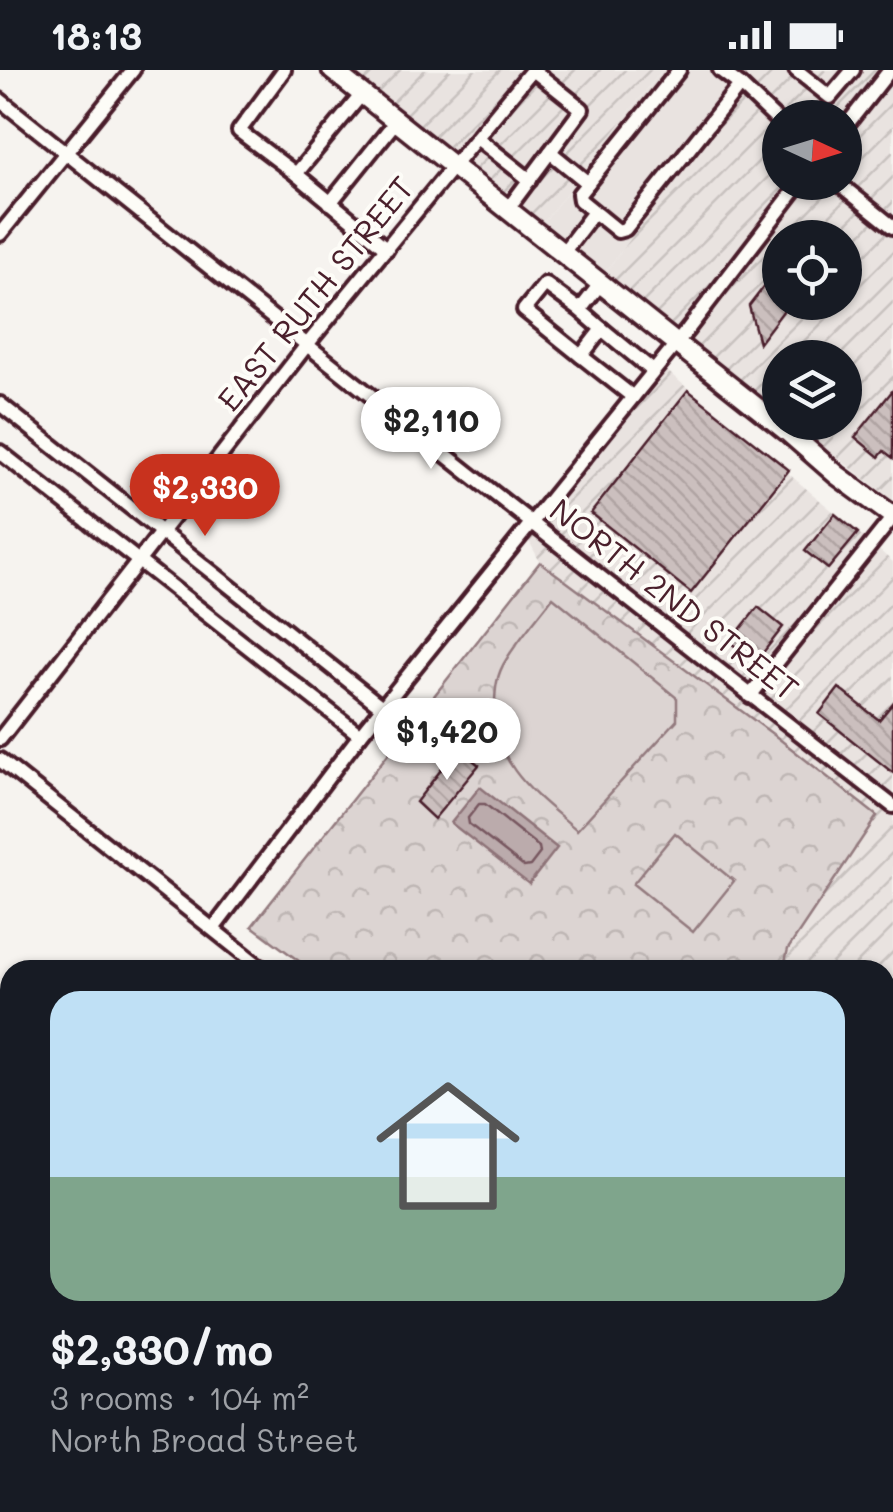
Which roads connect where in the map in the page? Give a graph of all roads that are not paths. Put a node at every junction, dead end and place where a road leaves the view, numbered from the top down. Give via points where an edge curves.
1 (133, 70) edge
2 (284, 70) edge
3 (332, 70) edge
4 (533, 70) edge
5 (679, 70) edge
6 (720, 70) edge
7 (796, 70) edge
8 (853, 70) edge
9 (883, 72) edge
10 (740, 86) junction
11 (362, 94) junction
12 (0, 100) edge
13 (862, 102) edge
14 (762, 106) edge
15 (396, 121) junction
16 (477, 138) junction
17 (65, 152) junction
18 (550, 152) junction
19 (454, 168) junction
20 (296, 174) junction
21 (530, 180) junction
22 (588, 182) junction
23 (787, 200) edge
24 (859, 200) edge
25 (330, 203) junction
26 (508, 210) junction
27 (594, 212) junction
28 (893, 227) edge
29 (0, 234) edge
30 (386, 250) junction
31 (562, 254) junction
32 (600, 284) junction
33 (580, 310) junction
34 (602, 329) junction
35 (675, 344) junction
36 (306, 346) junction
37 (581, 356) junction
38 (654, 371) junction
39 (633, 397) junction
40 (0, 404) edge
41 (0, 452) edge
42 (893, 517) edge
43 (530, 523) junction
44 (161, 532) junction
45 (138, 562) junction
46 (750, 696) junction
47 (383, 708) junction
48 (360, 736) junction
49 (0, 739) edge
50 (0, 760) edge
51 (893, 806) edge
52 (213, 929) junction
53 (252, 960) edge

1 - 17 street
2 - 20 street via 239,131
3 - 11 main road
4 - 16 street, EAST RUTH STREET
4 - 18 street via 582,109
5 - 22 street
6 - 10 street
7 - 8 street via 830,97
9 - 13 street
10 - 14 street
10 - 27 street via 625,229 618,231
11 - 15 main road
11 - 20 street
12 - 17 street, NORTH 2ND STREET
15 - 19 main road
15 - 25 street
16 - 19 street, EAST RUTH STREET
16 - 21 street
17 - 29 street
17 - 36 street, NORTH 2ND STREET
18 - 21 street
18 - 22 street
19 - 26 main road
19 - 30 street, EAST RUTH STREET
20 - 25 street
21 - 26 street
22 - 27 street via 580,200
23 - 35 street
24 - 28 street
25 - 30 street
26 - 31 main road
27 - 31 street
30 - 36 street, EAST RUTH STREET
31 - 32 main road
32 - 33 street
32 - 35 main road
33 - 34 street
33 - 37 street via 545,284 524,310
34 - 37 street
34 - 38 street
35 - 38 street
35 - 42 main road
36 - 43 street, NORTH 2ND STREET
36 - 44 street, EAST RUTH STREET
37 - 39 street
38 - 39 street
39 - 43 street
40 - 44 street
41 - 45 street
42 - 46 street
43 - 46 street, NORTH 2ND STREET
43 - 47 street
44 - 45 street, EAST RUTH STREET
44 - 47 street
45 - 48 street
45 - 49 street, EAST RUTH STREET
46 - 51 street, NORTH 2ND STREET
47 - 48 street
48 - 52 street
50 - 52 street
52 - 53 street

